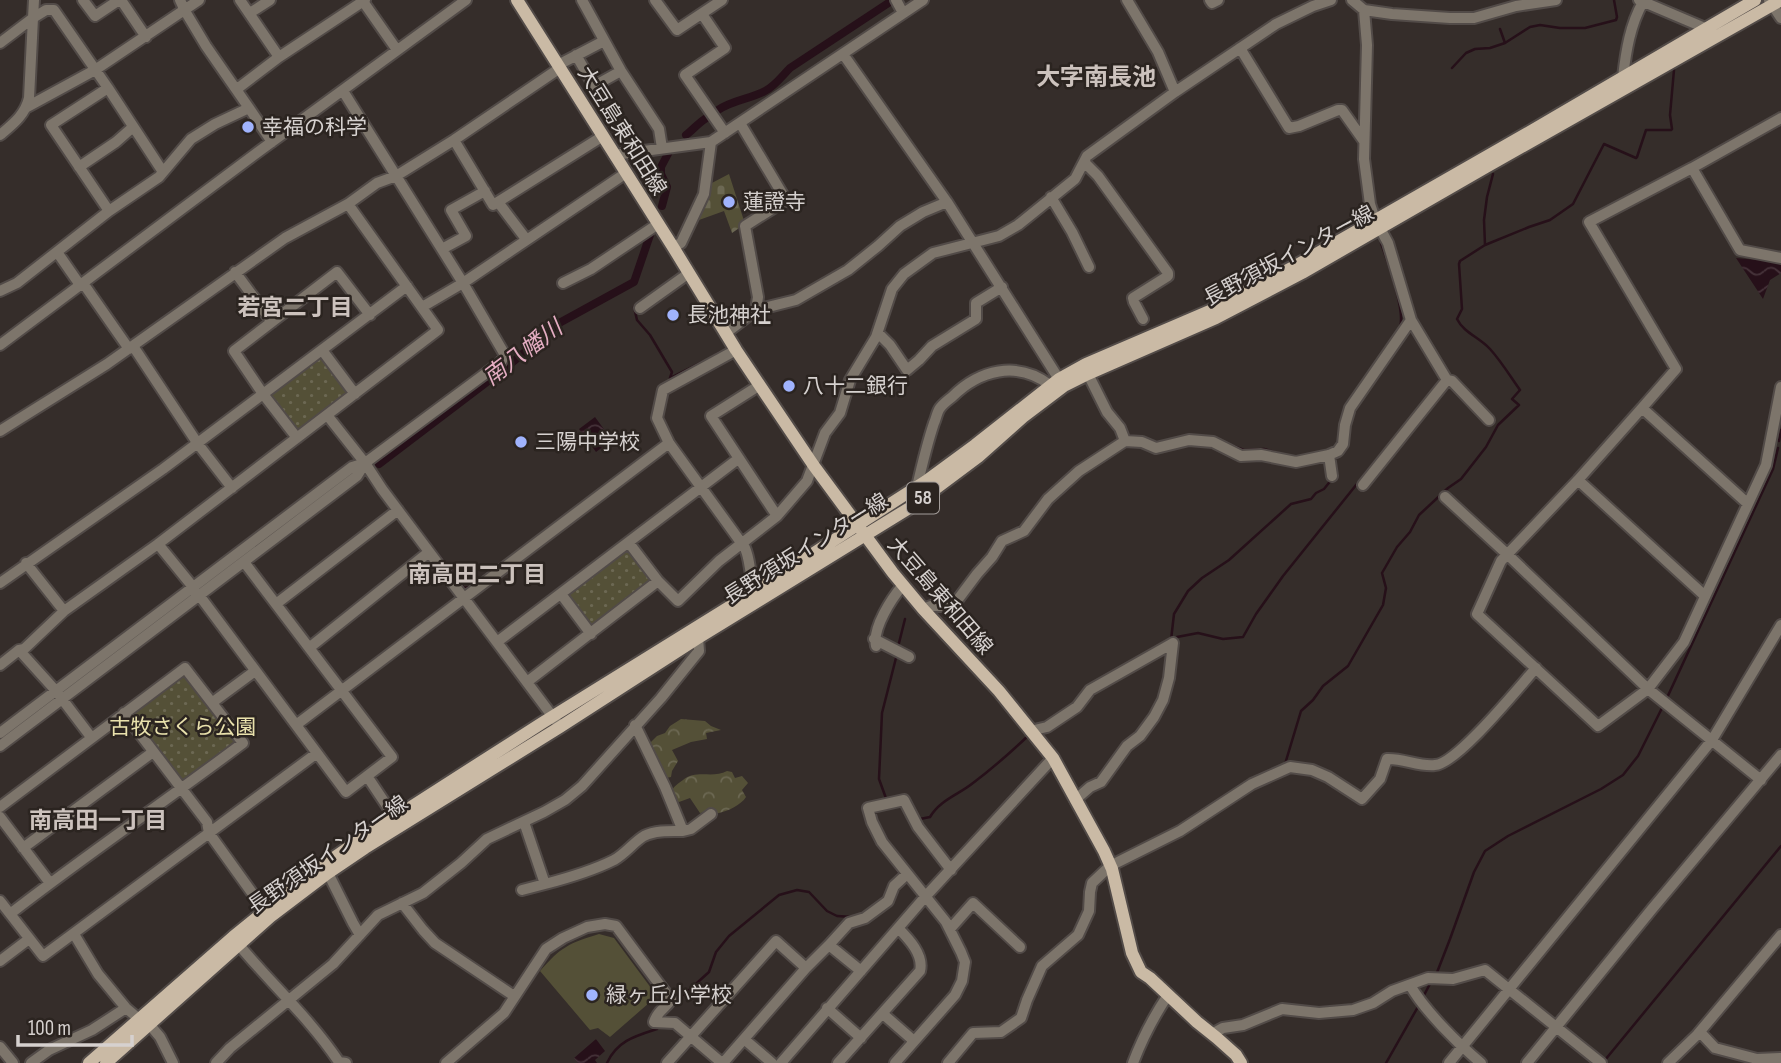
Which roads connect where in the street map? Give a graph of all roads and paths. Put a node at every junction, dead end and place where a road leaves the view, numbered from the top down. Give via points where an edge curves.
1 (34, 0) edge
2 (83, 0) edge
3 (120, 0) edge
4 (199, 0) edge
5 (240, 0) edge
6 (270, 0) edge
7 (363, 0) edge
8 (466, 0) edge
9 (517, 0) edge
10 (582, 0) edge
11 (655, 0) edge
12 (722, 0) edge
13 (896, 0) edge
14 (923, 0) edge
15 (1126, 0) edge
16 (1210, 0) edge
17 (1218, 0) edge
18 (1331, 0) edge
19 (1352, 0) edge
20 (1556, 0) edge
21 (1755, 0) edge
22 (1641, 1) edge
23 (1774, 2) edge
24 (182, 5) edge
25 (1364, 10) junction
26 (250, 13) junction
27 (903, 13) junction
28 (702, 14) junction
29 (33, 18) junction
30 (1781, 18) edge
31 (1705, 28) junction
32 (146, 37) junction
33 (604, 41) junction
34 (0, 43) edge
35 (1240, 48) junction
36 (397, 50) junction
37 (842, 54) junction
38 (576, 55) junction
39 (279, 57) junction
40 (559, 66) junction
41 (95, 70) junction
42 (621, 71) junction
43 (1623, 77) junction
44 (108, 88) junction
45 (237, 89) junction
46 (343, 91) junction
47 (1175, 92) junction
48 (27, 107) junction
49 (249, 108) junction
50 (1781, 118) edge
51 (740, 123) junction
52 (133, 127) junction
53 (724, 132) junction
54 (0, 135) edge
55 (603, 136) junction
56 (454, 140) junction
57 (1364, 141) junction
58 (272, 142) junction
59 (711, 142) junction
60 (662, 149) junction
61 (614, 155) junction
62 (1084, 162) junction
63 (79, 167) junction
64 (1692, 169) junction
65 (163, 172) junction
66 (626, 173) junction
67 (396, 176) junction
68 (485, 191) junction
69 (1051, 197) junction
70 (498, 202) junction
71 (947, 202) junction
72 (348, 204) junction
73 (109, 212) junction
74 (658, 223) junction
75 (1378, 224) junction
76 (526, 239) junction
77 (973, 242) junction
78 (673, 247) junction
79 (442, 249) junction
80 (57, 252) junction
81 (1781, 258) edge
82 (1089, 267) dead end
83 (235, 272) junction
84 (689, 274) junction
85 (463, 283) junction
86 (563, 283) dead end
87 (81, 284) junction
88 (407, 286) junction
89 (1002, 287) junction
90 (0, 291) edge
91 (422, 307) junction
92 (640, 308) dead end
93 (756, 310) junction
94 (370, 314) junction
95 (1143, 319) dead end
96 (1411, 320) junction
97 (272, 322) junction
98 (726, 333) junction
99 (878, 333) junction
100 (0, 345) edge
101 (131, 348) junction
102 (322, 350) junction
103 (736, 350) junction
104 (1088, 374) junction
105 (1447, 380) junction
106 (1058, 383) junction
107 (760, 385) junction
108 (1781, 387) edge
109 (263, 394) junction
110 (355, 394) junction
111 (1642, 408) junction
112 (327, 415) junction
113 (1489, 420) dead end
114 (0, 430) edge
115 (297, 438) junction
116 (1125, 440) junction
117 (668, 443) junction
118 (198, 444) junction
119 (1329, 455) junction
120 (738, 459) junction
121 (365, 463) junction
122 (814, 466) junction
123 (1332, 477) dead end
124 (1578, 480) junction
125 (1363, 485) dead end
126 (917, 486) junction
127 (232, 488) junction
128 (701, 488) junction
129 (1445, 497) dead end
130 (1747, 503) junction
131 (398, 510) junction
132 (777, 516) junction
133 (861, 530) junction
134 (629, 543) junction
135 (158, 544) junction
136 (742, 544) junction
137 (429, 552) junction
138 (1507, 555) junction
139 (244, 562) junction
140 (26, 563) junction
141 (658, 581) junction
142 (0, 583) edge
143 (903, 585) junction
144 (758, 589) junction
145 (196, 591) junction
146 (561, 594) junction
147 (1705, 596) junction
148 (464, 598) junction
149 (276, 604) junction
150 (923, 609) junction
151 (64, 611) junction
152 (1781, 625) edge
153 (591, 634) junction
154 (698, 638) junction
155 (497, 642) junction
156 (309, 648) junction
157 (19, 650) junction
158 (901, 652) dead end
159 (0, 665) edge
160 (1536, 668) junction
161 (255, 671) junction
162 (527, 682) junction
163 (341, 691) junction
164 (1652, 693) junction
165 (59, 695) junction
166 (213, 702) junction
167 (124, 713) junction
168 (557, 721) junction
169 (296, 725) junction
170 (635, 725) junction
171 (1030, 731) junction
172 (0, 733) edge
173 (91, 737) junction
174 (1712, 740) junction
175 (0, 746) edge
176 (153, 751) junction
177 (317, 753) junction
178 (1781, 755) edge
179 (1054, 758) junction
180 (367, 776) junction
181 (1761, 780) junction
182 (181, 790) junction
183 (1075, 800) junction
184 (0, 807) edge
185 (711, 814) dead end
186 (0, 817) edge
187 (395, 818) junction
188 (524, 822) junction
189 (683, 831) junction
190 (209, 833) junction
191 (23, 848) junction
192 (1110, 866) junction
193 (951, 870) junction
194 (328, 873) junction
195 (907, 874) junction
196 (50, 883) junction
197 (545, 884) junction
198 (522, 890) dead end
199 (925, 897) junction
200 (0, 901) edge
201 (402, 903) junction
202 (267, 913) junction
203 (10, 914) junction
204 (898, 928) junction
205 (950, 929) junction
206 (74, 934) junction
207 (360, 935) junction
208 (1781, 935) edge
209 (29, 939) junction
210 (236, 941) junction
211 (829, 945) junction
212 (1020, 947) dead end
213 (0, 961) edge
214 (806, 968) junction
215 (861, 971) junction
216 (1410, 985) junction
217 (1508, 989) junction
218 (1168, 995) junction
219 (514, 996) junction
220 (289, 1000) junction
221 (126, 1008) junction
222 (827, 1009) junction
223 (883, 1014) junction
224 (144, 1022) junction
225 (1557, 1027) junction
226 (1700, 1032) junction
227 (1212, 1034) junction
228 (691, 1036) junction
229 (861, 1038) junction
230 (744, 1039) junction
231 (914, 1041) junction
232 (0, 1047) edge
233 (1462, 1048) junction
234 (1781, 1058) edge
235 (13, 1063) edge
236 (31, 1063) edge
237 (89, 1063) edge
238 (106, 1063) edge
239 (173, 1063) edge
240 (216, 1063) edge
241 (346, 1063) edge
242 (446, 1063) edge
243 (667, 1063) edge
244 (723, 1063) edge
245 (772, 1063) edge
246 (781, 1063) edge
247 (838, 1063) edge
248 (895, 1063) edge
249 (948, 1063) edge
250 (1133, 1063) edge
251 (1241, 1063) edge
252 (1449, 1063) edge
253 (1481, 1063) edge
254 (1527, 1063) edge
255 (1600, 1063) edge
256 (1668, 1063) edge

1 - 29 street
2 - 3 street via 95,16
3 - 32 street
4 - 24 street
5 - 26 street
6 - 26 street
7 - 36 street
7 - 39 street
8 - 36 street
9 - 40 main road, 大豆島東和田線
10 - 33 street
11 - 28 street via 677,30
12 - 28 street
13 - 27 street
14 - 27 street
15 - 47 street via 1158,52
16 - 17 street
18 - 35 street via 1276,24
19 - 25 street
20 - 25 street via 1474,18
21 - 31 main road, 長野須坂インター線 / 58
22 - 31 street
22 - 43 street
23 - 30 street
23 - 75 main road, 長野須坂インター線 / 58
24 - 32 street
24 - 45 street
25 - 57 street
26 - 39 street
27 - 37 street
28 - 53 street via 725,48 685,75
29 - 34 street
29 - 41 street via 54,10
29 - 48 street
31 - 43 main road, 長野須坂インター線 / 58
32 - 41 street
33 - 38 street
33 - 42 street
35 - 47 street
35 - 57 street via 1289,128 1342,110
36 - 46 street
37 - 51 street
37 - 71 street
38 - 40 street
38 - 42 street via 594,86
39 - 45 street
40 - 55 main road, 大豆島東和田線
40 - 56 street
41 - 44 street
41 - 48 street
42 - 60 street via 659,129
43 - 75 main road, 長野須坂インター線 / 58
44 - 52 street
44 - 63 street via 51,125
45 - 49 street
46 - 58 street
46 - 67 street
47 - 62 street
48 - 54 street
49 - 58 street
49 - 65 street via 191,139
50 - 64 street
51 - 53 street
51 - 93 street via 786,200 746,226 758,297
52 - 63 street
52 - 65 street
53 - 59 street
55 - 61 main road, 大豆島東和田線
55 - 70 street
56 - 67 street
56 - 68 street
57 - 75 street via 1370,204
58 - 87 street
59 - 60 street
59 - 78 street via 704,194 681,243
60 - 61 street
61 - 66 main road, 大豆島東和田線
62 - 69 street via 1075,178
62 - 95 street via 1168,273 1133,298
63 - 73 street
64 - 81 street via 1740,250
64 - 111 street via 1589,222 1676,369
65 - 73 street
66 - 74 main road, 大豆島東和田線
66 - 76 street
67 - 72 street via 377,183
67 - 79 street
68 - 70 street via 494,205
68 - 79 street via 451,210 466,236
69 - 77 street via 999,236
69 - 82 street
70 - 76 street
71 - 77 street
71 - 93 street via 900,226 848,270 796,300
72 - 83 street
72 - 88 street
73 - 80 street
74 - 78 main road, 大豆島東和田線
74 - 86 street
75 - 96 street
75 - 104 main road, 長野須坂インター線 / 58 via 1302,273 1216,318
75 - 106 main road, 長野須坂インター線 / 58 via 1212,310 1086,365
76 - 85 street
77 - 89 street
77 - 99 street via 933,253 904,274 892,289
78 - 84 main road, 大豆島東和田線
79 - 85 street
80 - 87 street
80 - 90 street
83 - 97 street
83 - 101 street
84 - 92 street
84 - 98 main road, 大豆島東和田線
85 - 91 street
85 - 121 street via 505,355
87 - 100 street
87 - 101 street
88 - 91 street
88 - 94 street
89 - 99 street via 976,303 976,319 932,346 907,370
89 - 106 street
91 - 110 street via 438,330
93 - 98 street
94 - 97 street via 337,272
94 - 102 street
96 - 105 street
96 - 119 street via 1350,408 1343,444
97 - 109 street via 234,351
98 - 103 main road, 大豆島東和田線
99 - 122 street via 850,380 843,407 825,433
101 - 114 street
101 - 118 street
102 - 109 street
102 - 110 street
103 - 107 main road, 大豆島東和田線
103 - 117 street via 663,390 657,418
104 - 106 main road, 長野須坂インター線 / 58
104 - 116 street
105 - 113 street
105 - 125 street
106 - 126 main road, 長野須坂インター線 / 58
106 - 126 street via 1027,372 995,371 962,386 941,407
106 - 133 main road, 長野須坂インター線 / 58 via 937,489
107 - 120 street via 710,416
107 - 122 main road, 大豆島東和田線
108 - 130 street via 1766,465
109 - 115 street
109 - 118 street
110 - 112 street
111 - 124 street
111 - 130 street
112 - 115 street
112 - 121 street
115 - 127 street
116 - 119 street via 1156,448 1189,440 1213,442 1241,456 1261,454 1296,462
116 - 150 street via 1079,471 1048,499 1024,531 1002,541 953,606
117 - 128 street
117 - 148 street
118 - 127 street
118 - 140 street
119 - 123 street
120 - 128 street
120 - 132 street
121 - 131 street
121 - 139 street via 357,476
121 - 145 street via 352,467
122 - 132 street
122 - 133 main road, 大豆島東和田線
124 - 138 street
124 - 147 street
126 - 133 main road, 長野須坂インター線 / 58
127 - 135 street
128 - 134 street
128 - 136 street
129 - 138 street
130 - 147 street
131 - 137 street
131 - 149 street
132 - 136 street
133 - 143 main road, 大豆島東和田線
133 - 144 main road, 長野須坂インター線 / 58
133 - 154 main road, 長野須坂インター線 / 58
134 - 141 street
134 - 146 street
135 - 145 street
135 - 151 street
136 - 141 street via 678,601
136 - 144 street
137 - 148 street
137 - 156 street
138 - 160 street via 1477,614
138 - 164 street
139 - 145 street
139 - 149 street
140 - 142 street
140 - 151 street
141 - 153 street
143 - 150 main road, 大豆島東和田線
143 - 158 street via 892,599 875,642
144 - 168 main road, 長野須坂インター線 / 58
145 - 161 street
145 - 165 street
146 - 153 street
146 - 155 street
147 - 164 street via 1684,642
148 - 155 street
148 - 163 street
149 - 156 street
150 - 171 main road, 大豆島東和田線
151 - 157 street
152 - 174 street
153 - 162 street
154 - 168 main road, 長野須坂インター線 / 58
154 - 170 street via 699,651
155 - 162 street
156 - 163 street
157 - 159 street
157 - 165 street
160 - 164 street via 1598,726
160 - 192 street via 1446,762 1416,765 1387,760 1380,779 1362,799 1328,777 1290,767
161 - 166 street
161 - 169 street
162 - 168 street
163 - 169 street
163 - 180 street via 392,757
164 - 174 street
165 - 172 street
165 - 173 street
165 - 175 street
166 - 167 street via 186,668
166 - 182 street via 243,743
167 - 173 street
167 - 176 street
168 - 187 main road, 長野須坂インター線 / 58
168 - 194 main road, 長野須坂インター線 / 58
169 - 177 street
170 - 188 street via 582,786
170 - 189 street
171 - 179 main road, 大豆島東和田線
171 - 183 street via 1047,726 1077,707 1090,690 1173,643 1169,678 1154,717 1101,782
173 - 184 street
174 - 181 street
174 - 217 street
176 - 182 street
176 - 191 street
177 - 180 street via 346,792
177 - 190 street
178 - 181 street
179 - 183 main road, 大豆島東和田線
179 - 193 street
180 - 187 street
181 - 225 street
182 - 190 street via 207,822
182 - 196 street
183 - 192 main road, 大豆島東和田線
185 - 189 street
186 - 191 street
187 - 202 main road, 長野須坂インター線 / 58 via 309,875
188 - 197 street
188 - 201 street via 487,839 423,893
189 - 197 street via 643,836 614,859
190 - 202 street
190 - 206 street
191 - 196 street
192 - 218 main road, 大豆島東和田線 via 1132,953 1141,972
192 - 249 street via 1092,883 1089,911 1078,936 1042,966 1021,1018 1000,1032 973,1033
193 - 195 street via 904,800 868,808 882,842
193 - 199 street
194 - 202 main road, 長野須坂インター線 / 58
194 - 207 street
195 - 199 street
195 - 211 street via 894,886 888,901 865,918 849,923
196 - 203 street
197 - 198 street
199 - 204 street
199 - 205 street
200 - 203 street
201 - 207 street via 378,915
201 - 219 street via 435,943
202 - 210 main road, 長野須坂インター線 / 58
203 - 209 street
204 - 215 street
204 - 223 street via 922,965
205 - 212 street via 973,903
205 - 231 street via 965,962 962,981
206 - 209 street via 43,956
206 - 221 street
207 - 220 street
208 - 226 street
209 - 213 street
210 - 220 street
210 - 224 main road, 長野須坂インター線 / 58
211 - 214 street
211 - 215 street
214 - 228 street via 776,941
214 - 230 street
215 - 222 street
216 - 217 street via 1485,970
216 - 227 street via 1353,1010 1282,1009
216 - 233 street
217 - 225 street
217 - 233 street
218 - 227 main road, 大豆島東和田線
218 - 250 street
219 - 228 street via 554,943 587,927 616,926 671,1000 654,1022 675,1023
219 - 242 street via 504,1013
220 - 240 street
220 - 241 street via 340,1062
221 - 224 street
221 - 236 street
222 - 229 street
222 - 246 street
223 - 229 street
223 - 231 street
224 - 237 main road, 長野須坂インター線 / 58
224 - 238 main road, 長野須坂インター線 / 58
224 - 239 street via 160,1037
225 - 254 street
225 - 255 street
226 - 234 street via 1715,1048 1757,1059
226 - 256 street
227 - 251 main road, 大豆島東和田線
228 - 243 street
228 - 244 street
229 - 247 street
230 - 244 street
230 - 245 street
231 - 248 street
232 - 235 street
233 - 252 street
233 - 253 street

